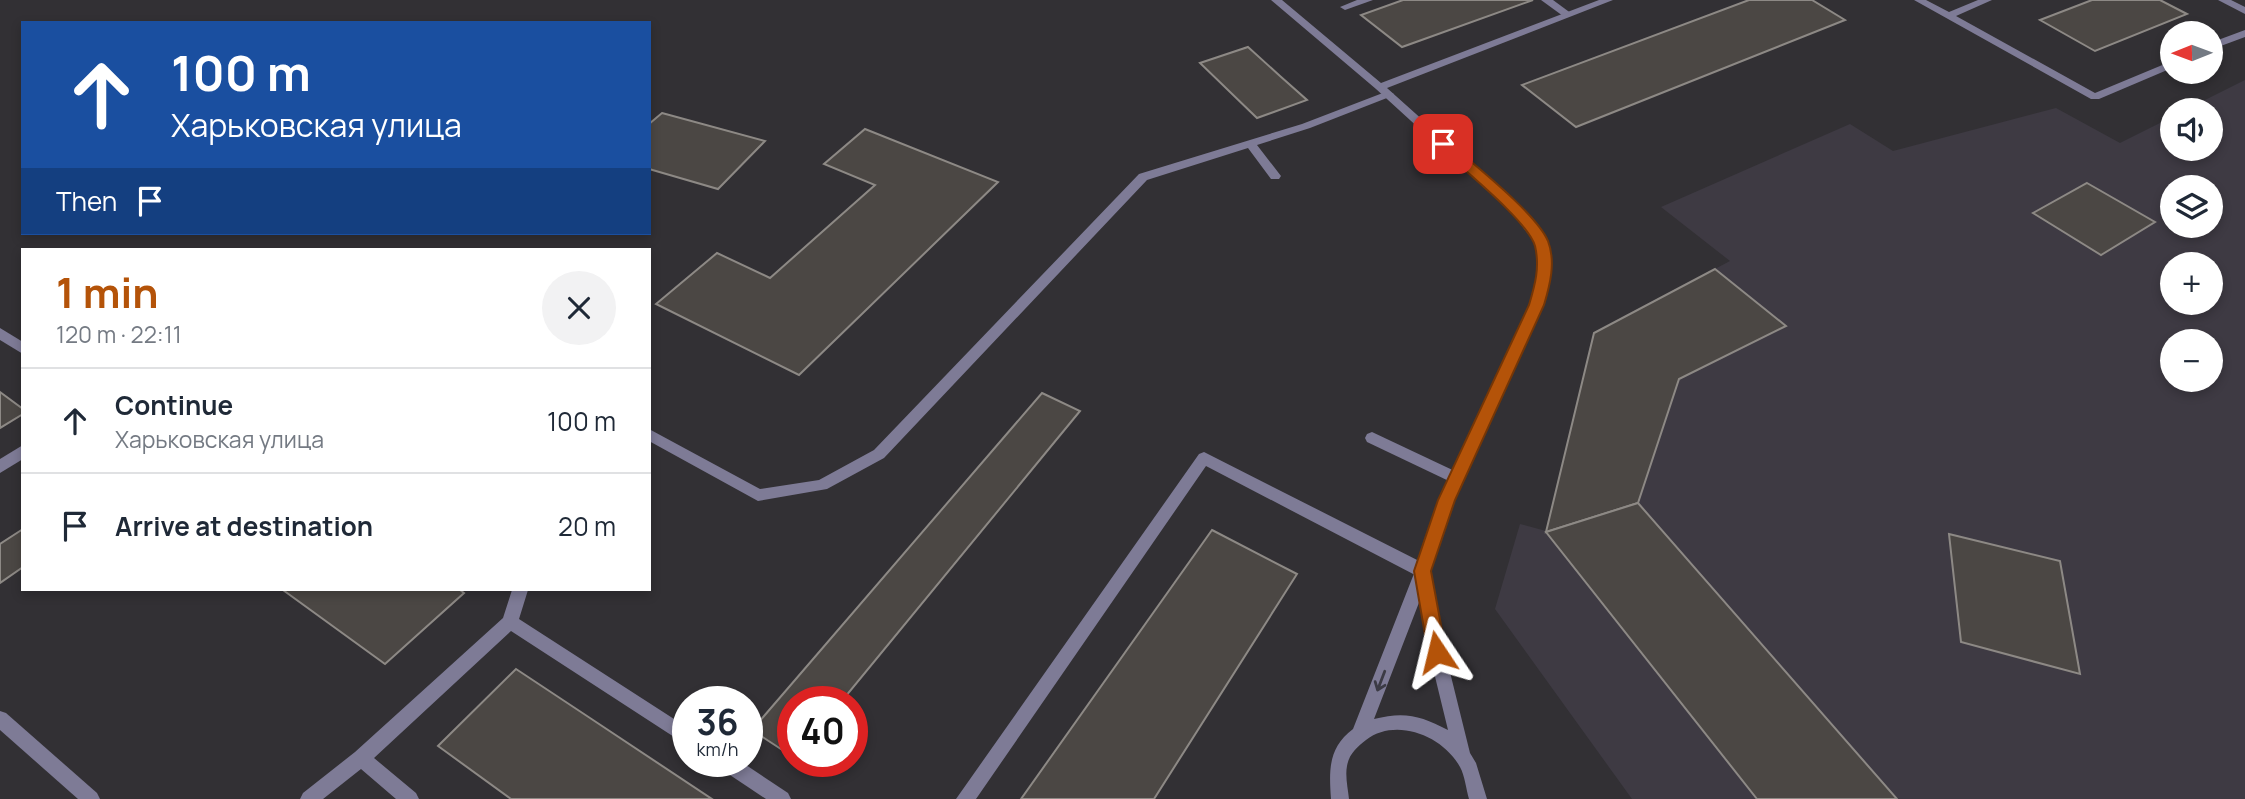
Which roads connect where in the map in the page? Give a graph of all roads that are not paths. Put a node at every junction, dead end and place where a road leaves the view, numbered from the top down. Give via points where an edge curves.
1 (1276, 0) edge
2 (1368, 0) edge
3 (1546, 0) edge
4 (1608, 0) edge
5 (1919, 0) edge
6 (1987, 0) edge
7 (2223, 0) edge
8 (1345, 7) dead end
9 (2245, 11) edge
10 (1567, 14) junction
11 (1948, 16) junction
12 (2245, 33) edge
13 (2223, 42) edge
14 (2160, 69) edge
15 (1384, 91) junction
16 (1250, 144) junction
17 (1275, 176) dead end
18 (0, 333) edge
19 (21, 348) edge
20 (651, 435) edge
21 (1372, 438) dead end
22 (21, 452) edge
23 (0, 467) edge
24 (1456, 478) junction
25 (1423, 571) junction
26 (520, 591) edge
27 (510, 622) junction
28 (0, 719) edge
29 (672, 728) edge
30 (1361, 731) junction
31 (1463, 753) junction
32 (361, 758) junction
33 (748, 777) edge
34 (91, 799) edge
35 (309, 799) edge
36 (410, 799) edge
37 (782, 799) edge
38 (965, 799) edge
39 (1340, 799) edge
40 (1478, 799) edge

1 - 15 street
2 - 8 street
3 - 10 street
4 - 10 street
5 - 11 street
6 - 11 street
7 - 9 street
10 - 15 street
11 - 14 street via 2095,97
12 - 13 street
15 - 16 street via 1306,126
15 - 24 street via 1517,211 1541,242 1545,276 1536,305
16 - 17 street
16 - 20 street via 1143,177 879,454 822,485 758,495
18 - 19 street
21 - 24 street
22 - 23 street
24 - 25 street
25 -> 30 street
25 - 31 street via 1437,652
25 - 38 street via 1204,458
26 - 27 street
27 - 29 street
27 - 32 street
28 - 34 street
30 - 31 street via 1390,721 1414,723 1437,732
30 - 39 street via 1337,764
31 - 40 street via 1476,778
32 - 35 street
32 - 36 street
33 - 37 street

